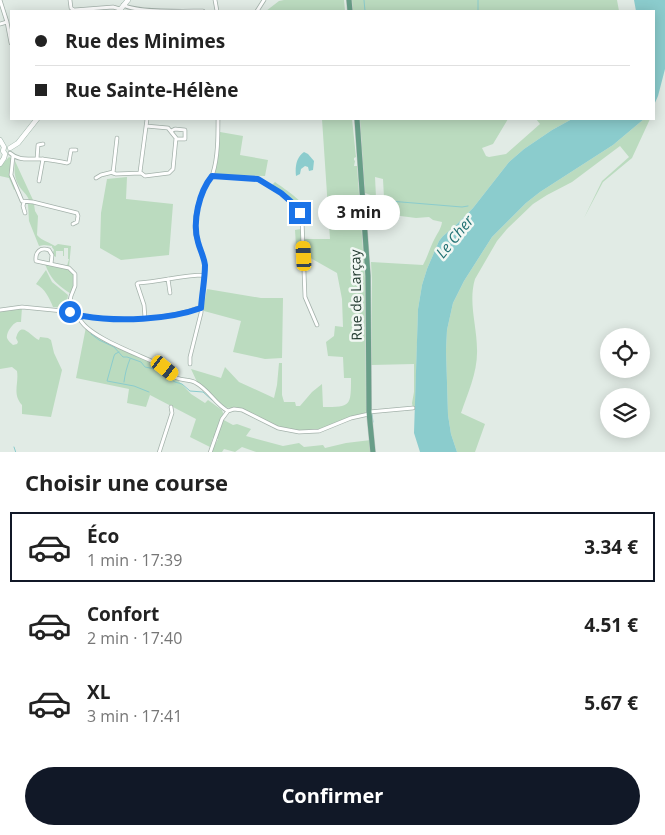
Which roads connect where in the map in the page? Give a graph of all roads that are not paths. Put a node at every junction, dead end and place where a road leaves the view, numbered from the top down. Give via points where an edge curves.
1 (0, 0) edge
2 (70, 0) edge
3 (258, 0) edge
4 (264, 0) edge
5 (123, 5) edge
6 (260, 7) junction
7 (150, 10) edge
8 (258, 10) edge
9 (7, 22) junction
10 (0, 24) edge
11 (10, 38) edge
12 (36, 120) edge
13 (147, 120) edge
14 (218, 120) edge
15 (357, 120) edge
16 (146, 126) junction
17 (171, 131) junction
18 (117, 138) dead end
19 (176, 139) junction
20 (0, 140) edge
21 (43, 144) dead end
22 (76, 150) dead end
23 (8, 152) junction
24 (37, 159) junction
25 (43, 159) junction
26 (0, 164) edge
27 (112, 172) junction
28 (140, 172) junction
29 (212, 176) junction
30 (96, 178) dead end
31 (39, 181) dead end
32 (24, 202) junction
33 (25, 213) dead end
34 (73, 224) dead end
35 (51, 264) junction
36 (204, 275) junction
37 (168, 279) junction
38 (170, 293) dead end
39 (201, 308) junction
40 (0, 310) edge
41 (68, 311) junction
42 (79, 317) junction
43 (145, 318) junction
44 (317, 325) dead end
45 (190, 364) dead end
46 (171, 407) dead end
47 (413, 408) dead end
48 (228, 411) junction
49 (369, 413) junction
50 (159, 452) edge
51 (210, 452) edge
52 (373, 452) edge

1 - 9 street
2 - 5 street via 74,10
3 - 6 street
4 - 6 street
5 - 7 street
6 - 8 street
9 - 10 street
9 - 11 street
12 - 23 street
13 - 16 street
14 - 29 street
15 - 49 main road, Rue de Larçay via 368,286
16 - 17 street
16 - 28 street
17 - 19 street
17 - 19 street via 185,130 185,139
18 - 27 street
19 - 28 street via 171,172 146,176
20 - 23 street
21 - 24 street via 38,145
22 - 25 street via 71,150 71,163
23 - 24 street via 26,160
23 - 26 street
23 - 32 street via 11,175
24 - 25 street
25 - 31 street
27 - 28 street
27 - 30 street
29 - 36 street via 206,184 196,220
29 - 44 street via 258,179 298,208 302,220 305,297
32 - 33 street
32 - 34 street via 77,213 77,222
35 - 35 street via 36,260 38,251 49,250
35 - 41 street via 69,268 75,274
36 - 37 street
36 - 39 street
37 - 38 street
37 - 43 street via 137,284
39 - 43 street
39 - 45 street
40 - 41 street via 22,307
41 - 42 street
42 - 43 street
42 - 48 street via 86,327 128,352 156,363 177,378 198,384
46 - 50 street via 172,413
47 - 49 street
48 - 49 street via 242,410 278,428 293,431 318,431
48 - 51 street
49 - 52 main road, Rue de Larçay

